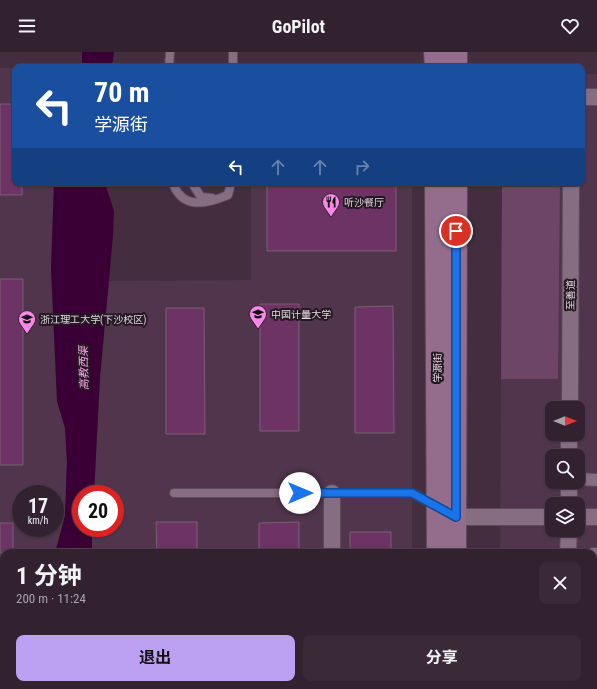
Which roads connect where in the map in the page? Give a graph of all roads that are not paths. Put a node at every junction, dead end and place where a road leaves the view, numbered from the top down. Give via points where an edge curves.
1 (170, 52) edge
2 (233, 52) edge
3 (436, 52) edge
4 (456, 52) edge
5 (169, 64) edge
6 (233, 64) edge
7 (436, 64) edge
8 (456, 64) edge
9 (585, 96) edge
10 (597, 97) edge
11 (174, 186) edge
12 (194, 186) edge
13 (230, 186) edge
14 (436, 186) edge
15 (456, 186) edge
16 (571, 186) edge
17 (218, 198) junction
18 (570, 401) edge
19 (585, 479) edge
20 (597, 480) edge
21 (174, 493) dead end
22 (332, 493) junction
23 (447, 512) junction
24 (545, 517) edge
25 (585, 517) edge
26 (597, 517) edge
27 (569, 537) edge
28 (332, 549) edge
29 (439, 549) edge
30 (454, 549) edge
31 (568, 549) edge

1 - 5 lane
2 - 6 lane
3 - 7 main road
4 - 8 main road
9 - 10 street
11 - 17 lane via 176,193 186,201 199,203
12 - 17 lane via 201,196
13 - 17 lane via 228,194
14 - 23 main road, 学源街
15 - 23 main road, 学源街
16 - 18 street, 至善道
19 - 20 street
21 - 22 lane
22 - 23 lane via 412,493
22 - 28 street
23 - 24 street
23 - 29 main road, 学源街
23 - 30 main road, 学源街
25 - 26 street
27 - 31 street

